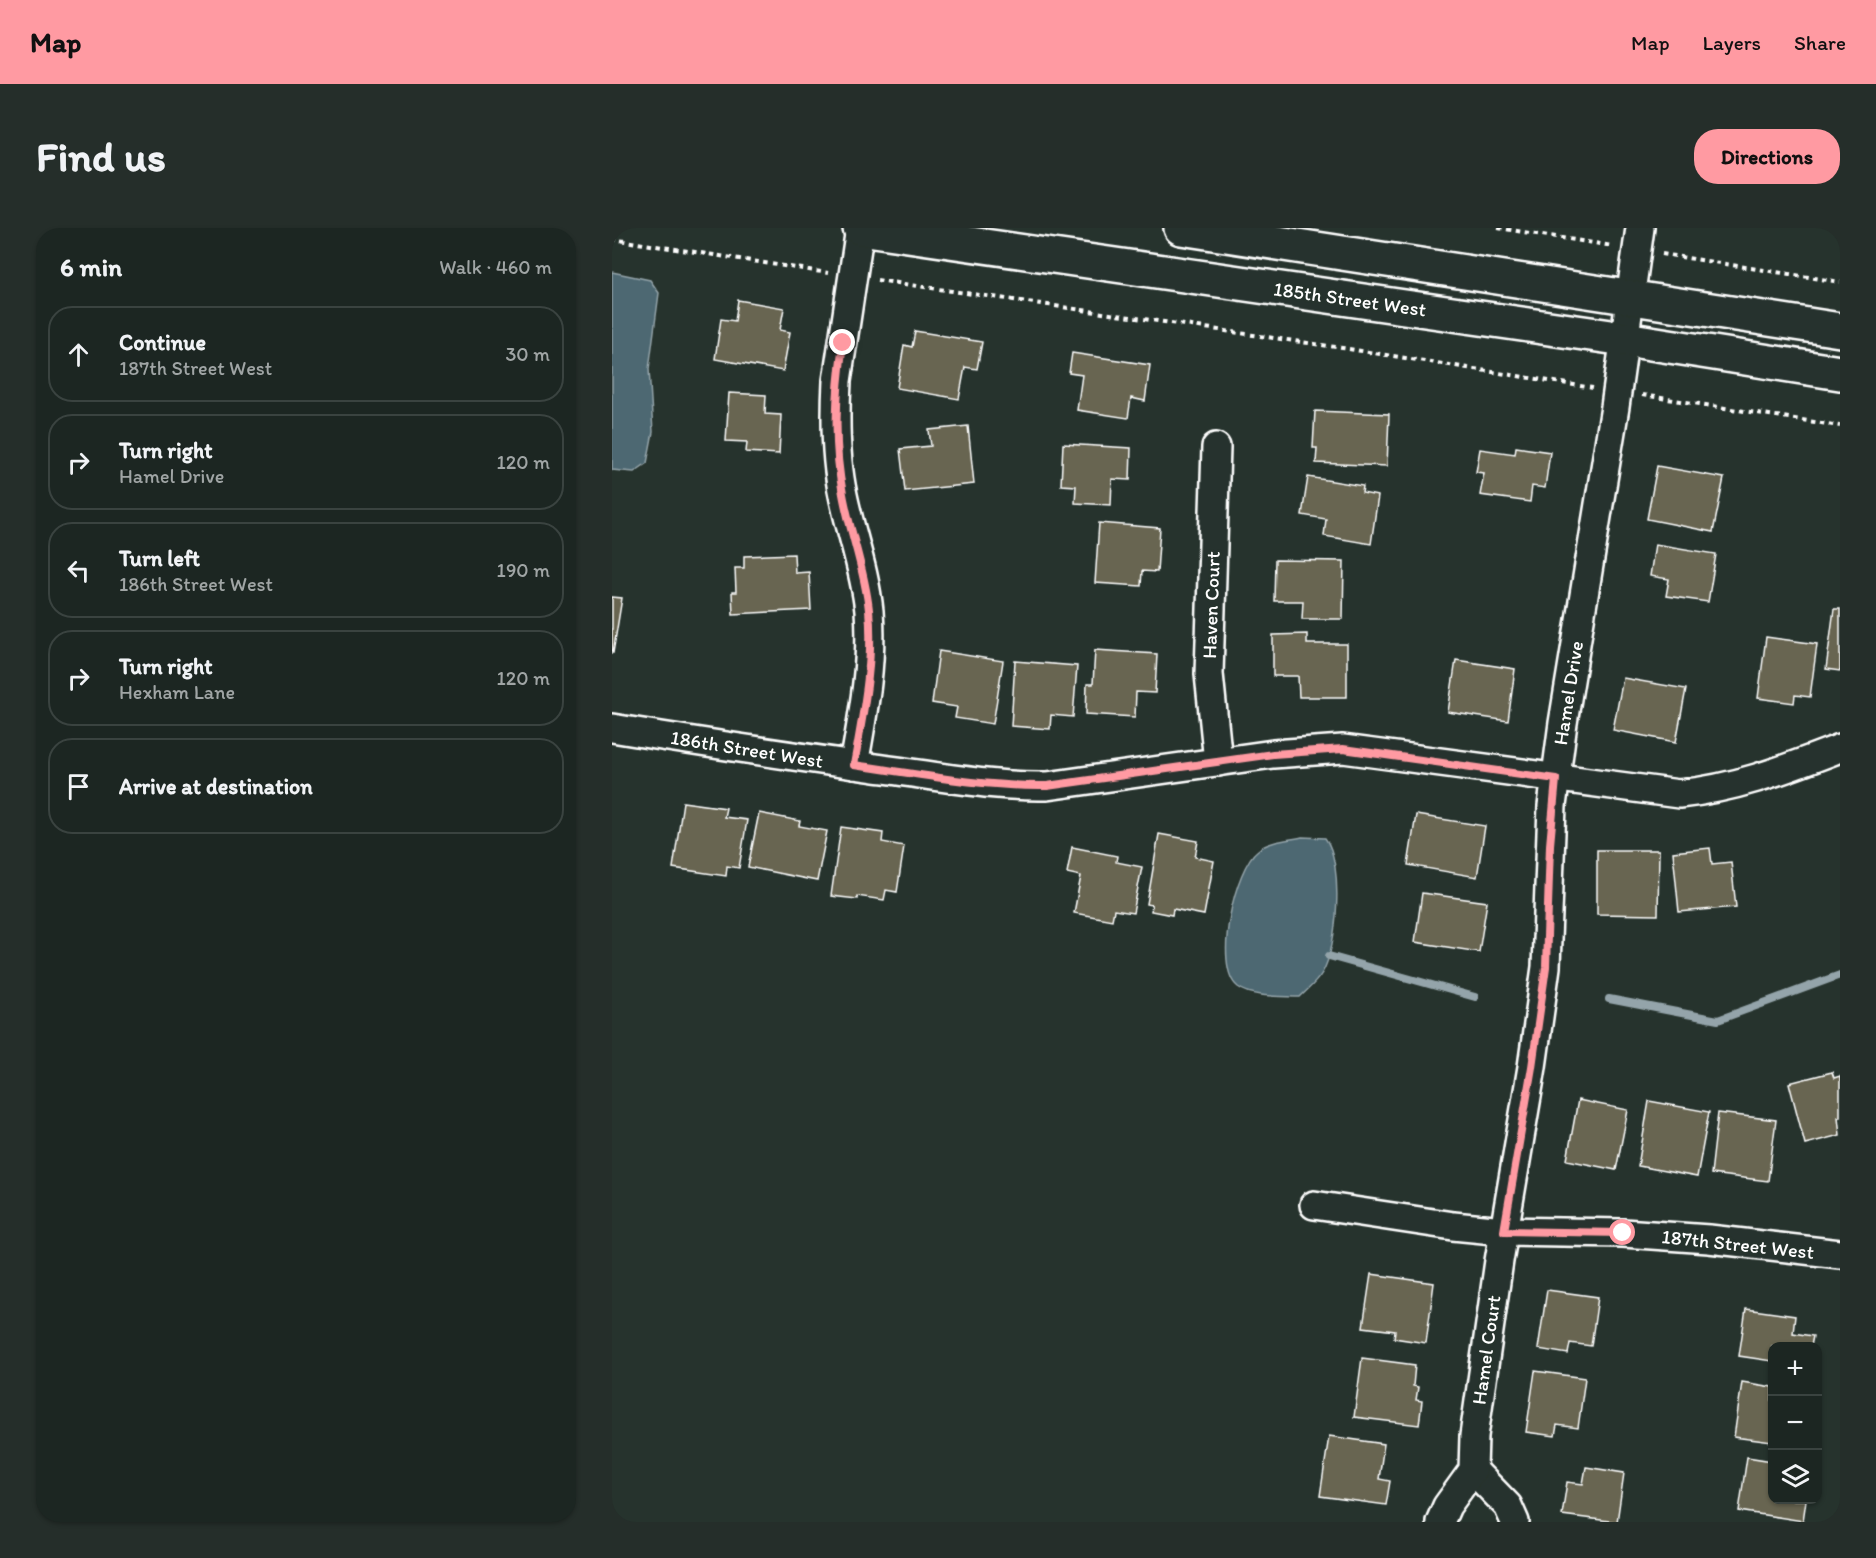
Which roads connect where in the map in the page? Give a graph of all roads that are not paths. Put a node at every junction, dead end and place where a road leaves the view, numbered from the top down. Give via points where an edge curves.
1 (860, 228) edge
2 (1181, 228) edge
3 (1639, 239) edge
4 (1631, 297) junction
5 (1840, 330) edge
6 (1625, 339) junction
7 (1840, 373) edge
8 (1216, 447) dead end
9 (612, 728) edge
10 (1840, 748) edge
11 (1218, 762) junction
12 (854, 765) junction
13 (1556, 779) junction
14 (1314, 1205) dead end
15 (1504, 1231) junction
16 (1840, 1254) edge
17 (1473, 1470) junction
18 (1440, 1522) edge
19 (1515, 1522) edge

1 - 6 street, 185th Street West
1 - 12 street via 836,403 839,472 863,570 869,620 869,664
2 - 4 street
3 - 4 street, Hamel Drive
4 - 5 street
4 - 6 street, Hamel Drive
6 - 7 street, 185th Street West
6 - 13 street, Hamel Drive
8 - 11 street, Haven Court via 1209,674
9 - 12 street, 186th Street West
10 - 13 street, 186th Street West via 1759,779 1704,792 1679,794
11 - 12 street, 186th Street West via 1047,786 973,782
11 - 13 street, 186th Street West via 1343,749
13 - 15 street, Hamel Drive via 1546,967
14 - 15 street, 187th Street West
15 - 16 street, 187th Street West via 1668,1236
15 - 17 street, Hamel Court via 1474,1436
17 - 18 street
17 - 19 street via 1508,1506

